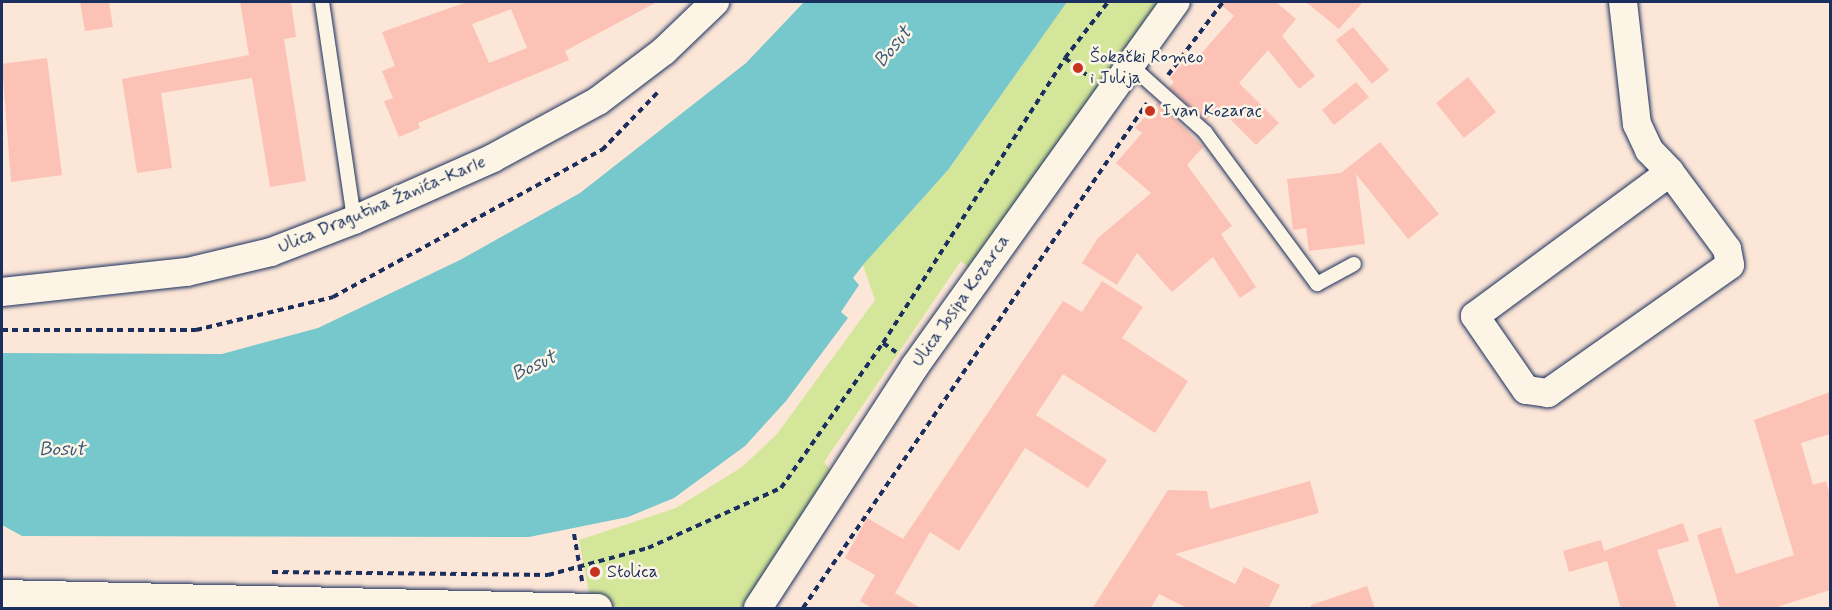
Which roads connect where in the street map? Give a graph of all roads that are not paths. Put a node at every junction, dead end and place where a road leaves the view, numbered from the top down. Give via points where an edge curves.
1 (322, 2) edge
2 (715, 2) edge
3 (1176, 2) edge
4 (1623, 2) edge
5 (1129, 64) junction
6 (1670, 172) junction
7 (354, 220) junction
8 (1354, 264) dead end
9 (2, 292) edge
10 (2, 594) edge
11 (598, 609) edge
12 (758, 609) edge

1 - 7 lane
2 - 7 street, Ulica Dragutina Žanića-Karle via 664,51 598,101 493,158
3 - 5 street, Ulica Josipa Kozarca
4 - 6 street via 1637,124 1649,150
5 - 8 lane via 1205,132 1317,284
5 - 12 street, Ulica Josipa Kozarca via 915,366
6 - 6 street via 1727,249 1730,265 1724,274 1548,393 1526,390 1475,316
7 - 9 street, Ulica Dragutina Žanića-Karle via 271,252 186,272
10 - 11 street

